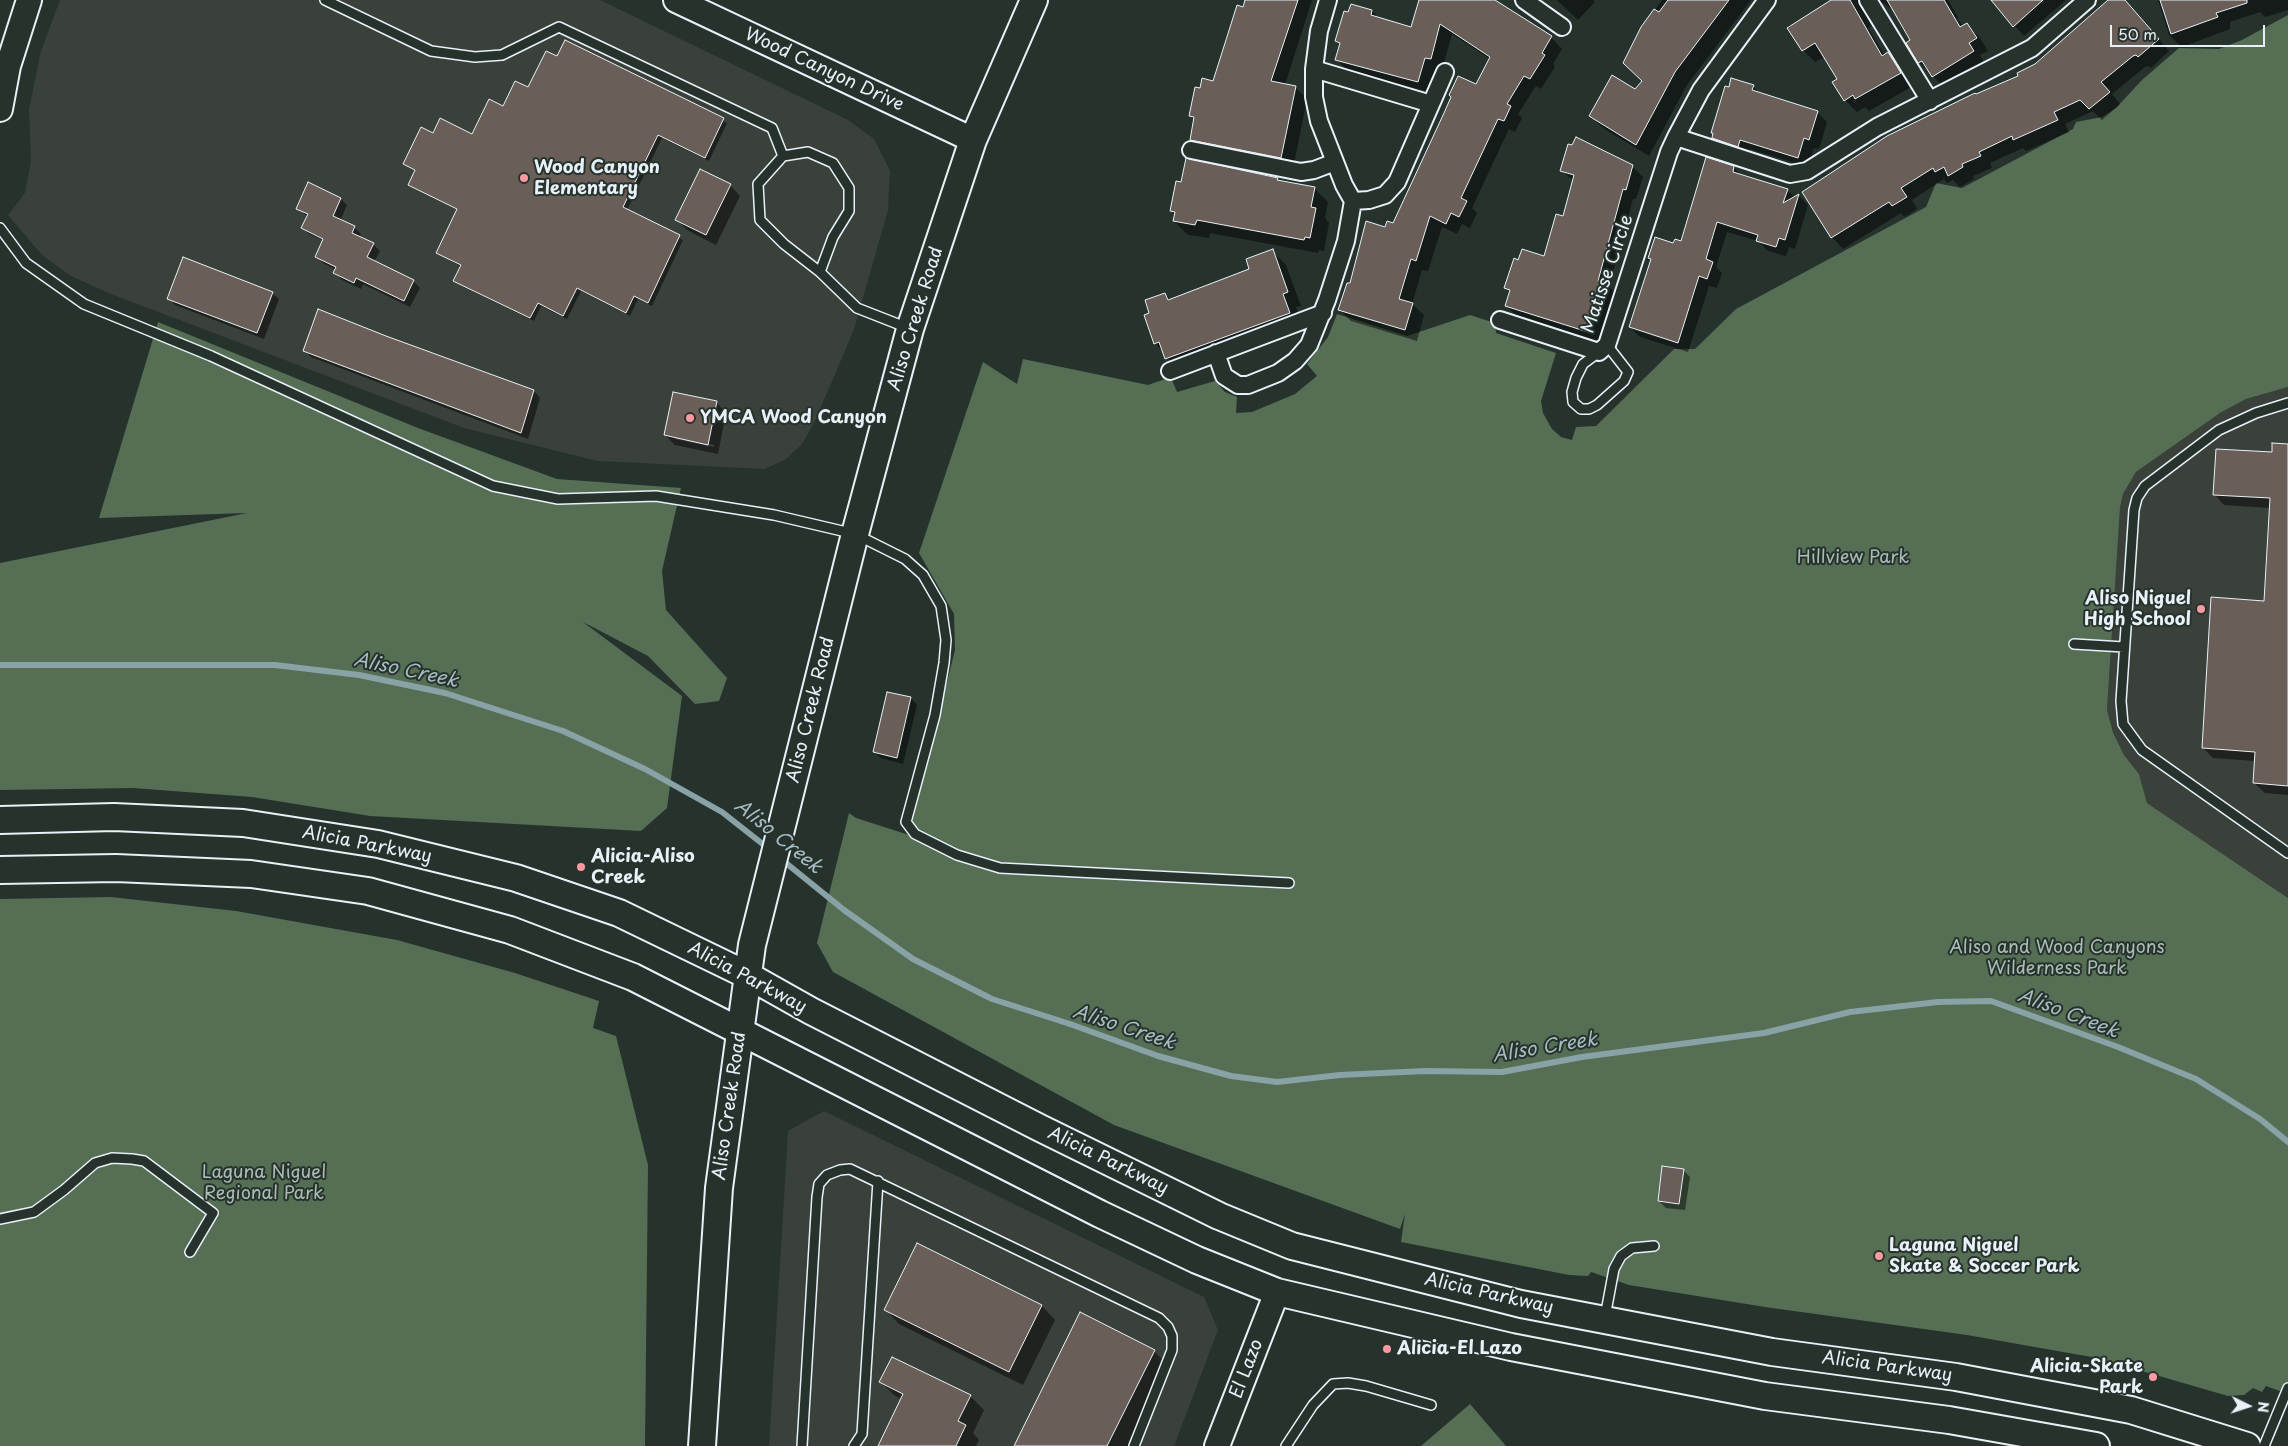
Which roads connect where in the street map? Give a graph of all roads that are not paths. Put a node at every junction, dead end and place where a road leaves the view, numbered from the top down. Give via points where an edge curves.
1 (29, 0) edge
2 (325, 0) edge
3 (676, 0) edge
4 (1034, 0) edge
5 (1328, 0) edge
6 (1524, 0) edge
7 (1767, 0) edge
8 (1868, 0) edge
9 (2087, 0) edge
10 (1562, 27) dead end
11 (1314, 69) junction
12 (1445, 72) dead end
13 (1930, 100) junction
14 (1431, 104) junction
15 (0, 109) edge
16 (1676, 137) junction
17 (973, 140) junction
18 (1191, 150) dead end
19 (783, 156) junction
20 (1335, 162) junction
21 (1353, 201) junction
22 (0, 228) edge
23 (820, 272) junction
24 (1323, 313) junction
25 (1500, 320) dead end
26 (910, 329) junction
27 (1603, 349) junction
28 (1216, 353) junction
29 (1170, 371) dead end
30 (2288, 403) edge
31 (854, 534) junction
32 (2074, 644) dead end
33 (2124, 647) junction
34 (0, 820) edge
35 (2288, 853) edge
36 (0, 870) edge
37 (1289, 884) dead end
38 (747, 975) junction
39 (740, 1030) junction
40 (878, 1181) junction
41 (0, 1219) edge
42 (1654, 1246) dead end
43 (190, 1252) dead end
44 (1277, 1292) junction
45 (1605, 1320) junction
46 (2288, 1388) edge
47 (1431, 1406) dead end
48 (702, 1446) edge
49 (802, 1446) edge
50 (854, 1446) edge
51 (1134, 1446) edge
52 (1217, 1446) edge
53 (1286, 1446) edge
54 (2096, 1446) edge
55 (2247, 1446) edge
56 (2264, 1446) edge

1 - 15 main road via 8,66
2 - 19 lane via 431,51 475,57 502,55 559,27 772,128
3 - 17 main road, Wood Canyon Drive
4 - 17 main road, Aliso Creek Road
5 - 11 street via 1319,31
6 - 10 street
7 - 16 street, Matisse Circle via 1701,90
8 - 13 street
9 - 13 street via 2032,48
11 - 14 street
11 - 20 street via 1314,97 1319,121
12 - 14 street
13 - 16 street via 1878,127 1807,171 1790,174
14 - 21 street via 1397,182 1385,195
16 - 27 street, Matisse Circle
17 - 26 main road, Aliso Creek Road
18 - 20 street via 1301,172
19 - 23 lane via 758,184 760,220
19 - 23 lane via 808,152 833,163 849,188 849,211 833,237
20 - 21 street
21 - 24 street via 1346,241
22 - 31 lane via 26,263 84,304 211,356 493,486 558,499 656,496 774,515
23 - 26 lane via 857,308
24 - 28 street
24 - 28 street via 1309,345 1295,361 1278,373 1248,385 1238,386 1224,376
25 - 27 street, Matisse Circle
26 - 31 main road, Aliso Creek Road
27 - 27 lane via 1584,364 1576,378 1573,402 1581,409 1589,410 1597,405 1624,381 1628,372
28 - 29 street
30 - 33 lane via 2219,430 2145,486 2134,510
31 - 37 lane via 907,561 923,575 941,606 946,640 944,663 935,715 906,822 915,834 957,854 1000,868
31 - 38 main road, Aliso Creek Road
32 - 33 lane
33 - 35 lane via 2123,724 2142,750
34 - 38 main road, Alicia Parkway via 114,817 243,823 378,844 516,878 619,913
36 - 39 main road via 116,868 251,874 368,891 510,930 633,977
38 - 39 main road, Aliso Creek Road
38 - 45 main road, Alicia Parkway via 816,1014 1040,1128 1219,1216 1292,1246 1521,1304
39 - 44 main road via 1100,1214 1197,1260
39 - 48 main road, Aliso Creek Road via 719,1188
40 - 49 lane via 850,1169 827,1175 819,1184
40 - 50 lane via 862,1434
40 - 51 lane via 1159,1318 1168,1327 1172,1350
41 - 43 lane via 34,1212 95,1163 112,1158 144,1161 213,1213
42 - 45 lane via 1632,1248 1622,1256 1614,1269
44 - 52 main road, El Lazo
44 - 54 main road via 1511,1347 1765,1396 1949,1420
45 - 55 main road, Alicia Parkway via 1772,1352 1956,1376 2131,1410
46 - 56 lane
47 - 53 lane via 1366,1386 1333,1384 1313,1405

